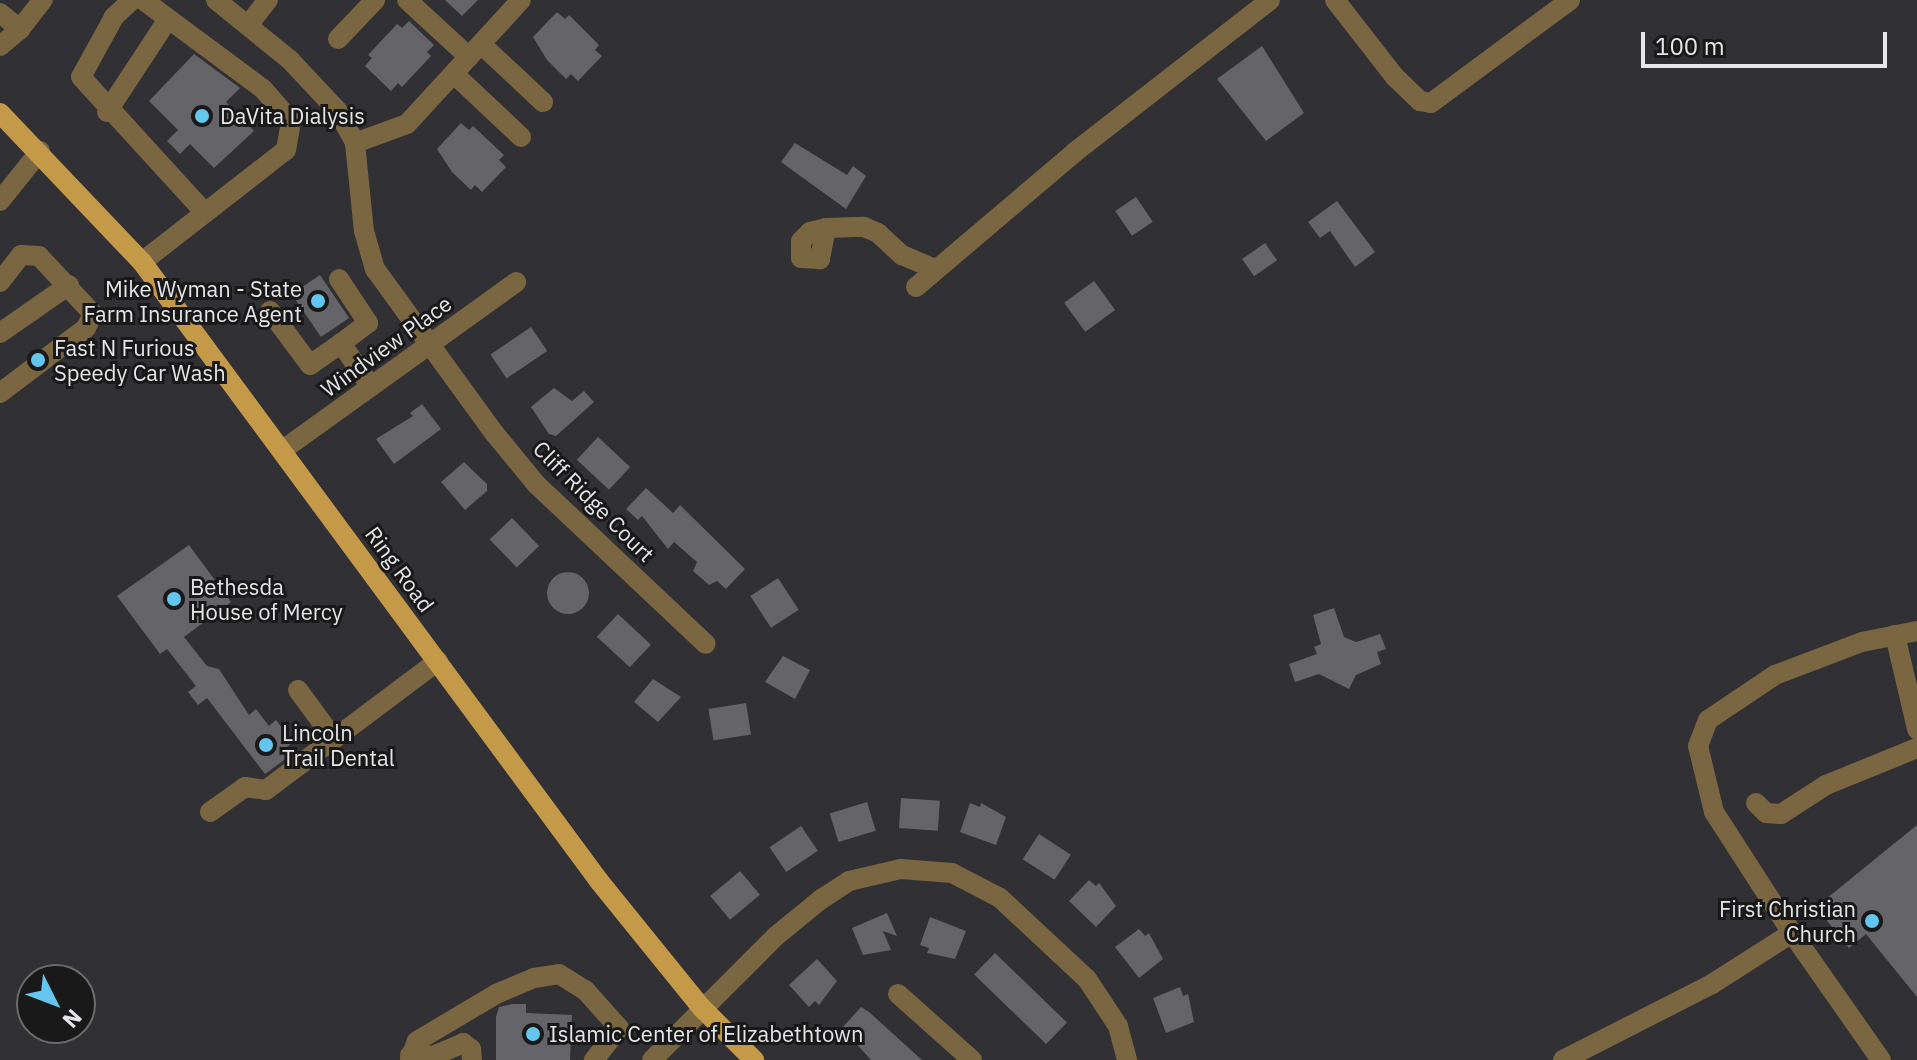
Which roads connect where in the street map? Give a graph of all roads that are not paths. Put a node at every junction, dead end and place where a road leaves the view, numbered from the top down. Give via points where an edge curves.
1 (43, 0) edge
2 (132, 0) edge
3 (143, 0) edge
4 (216, 0) edge
5 (268, 0) edge
6 (375, 0) edge
7 (407, 0) edge
8 (521, 0) edge
9 (1270, 0) edge
10 (1335, 0) edge
11 (1570, 0) edge
12 (0, 13) edge
13 (168, 19) junction
14 (249, 24) junction
15 (20, 29) junction
16 (338, 39) dead end
17 (0, 46) edge
18 (475, 51) junction
19 (454, 74) junction
20 (543, 102) dead end
21 (107, 112) junction
22 (0, 113) edge
23 (521, 137) dead end
24 (355, 143) junction
25 (40, 151) junction
26 (0, 201) edge
27 (205, 213) junction
28 (826, 228) dead end
29 (142, 262) junction
30 (932, 268) junction
31 (375, 269) junction
32 (0, 282) edge
33 (516, 282) dead end
34 (69, 285) junction
35 (916, 287) dead end
36 (270, 311) dead end
37 (0, 333) edge
38 (341, 343) junction
39 (430, 344) junction
40 (371, 387) junction
41 (0, 393) edge
42 (284, 449) junction
43 (1917, 631) edge
44 (1895, 635) junction
45 (706, 644) dead end
46 (438, 661) junction
47 (298, 690) dead end
48 (1917, 729) edge
49 (334, 739) junction
50 (1917, 748) edge
51 (1756, 803) dead end
52 (210, 812) dead end
53 (1792, 933) junction
54 (898, 994) dead end
55 (702, 1008) junction
56 (472, 1056) edge
57 (410, 1057) edge
58 (433, 1058) edge
59 (594, 1060) edge
60 (652, 1060) edge
61 (754, 1060) edge
62 (972, 1060) edge
63 (1127, 1060) edge
64 (1563, 1060) edge
65 (1881, 1060) edge

1 - 15 street
2 - 21 street via 114,17 81,77
3 - 13 street
4 - 14 street
5 - 14 street
6 - 16 street
7 - 18 street
8 - 18 street
9 - 30 street via 1075,152 950,260
10 - 11 street via 1395,77 1420,101 1431,103
12 - 15 street
13 - 21 street
13 - 27 street via 263,89 291,121 286,150
14 - 24 street via 306,75 337,110
15 - 17 street
18 - 19 street
18 - 20 street
19 - 23 street
19 - 24 street via 407,124
21 - 27 street
22 - 25 main road, Ring Road
24 - 31 street via 364,231
25 - 26 street
25 - 29 main road, Ring Road
27 - 29 street
28 - 30 street via 864,227 902,255
29 - 42 main road, Ring Road
30 - 35 street
31 - 38 street via 342,284 368,323
31 - 39 street, Cliff Ridge Court
32 - 34 street via 29,253 50,264
33 - 39 street, Windview Place
34 - 37 street
34 - 41 street via 93,321
36 - 38 street via 310,365
38 - 40 street
39 - 40 street, Windview Place
39 - 45 street, Cliff Ridge Court via 536,484
40 - 42 street, Windview Place
42 - 46 main road, Ring Road
43 - 44 street
44 - 48 street
44 - 53 street via 1775,675 1719,709 1699,734 1714,812
46 - 49 street
46 - 55 main road, Ring Road via 599,881
47 - 49 street
49 - 52 street via 266,790 245,787
50 - 51 street via 1826,785 1781,814 1766,813
53 - 64 street via 1712,984
53 - 65 street
54 - 62 street
55 - 60 street
55 - 61 main road, Ring Road
55 - 63 street via 776,936 849,881 877,871 931,870 976,882 1087,979 1118,1026
56 - 58 street via 460,1043
57 - 58 street
57 - 59 street via 421,1038 496,994 559,974 585,990 619,1028

